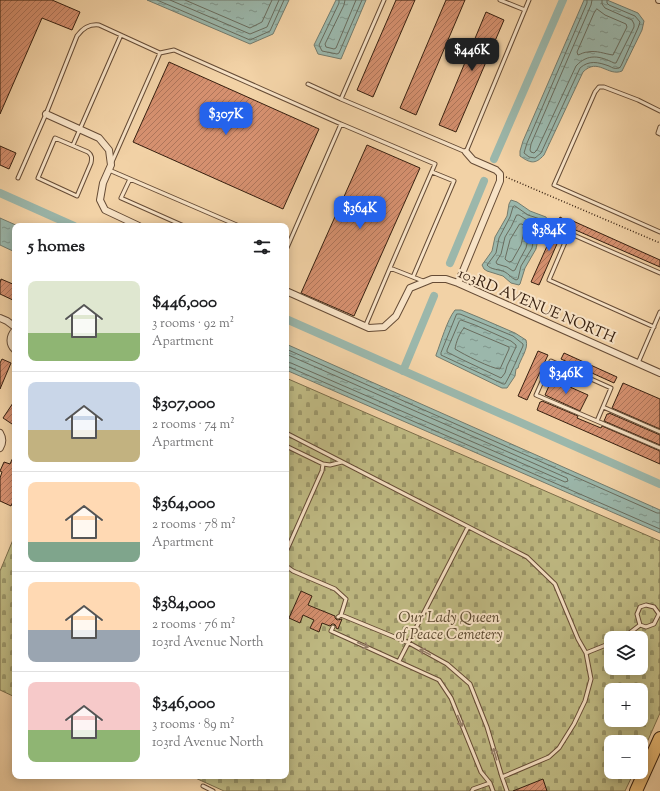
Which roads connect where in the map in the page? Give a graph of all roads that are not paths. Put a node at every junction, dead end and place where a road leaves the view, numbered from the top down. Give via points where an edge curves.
1 (384, 0) edge
2 (500, 0) edge
3 (529, 0) edge
4 (525, 10) junction
5 (121, 35) junction
6 (160, 53) junction
7 (308, 84) dead end
8 (341, 98) junction
9 (660, 111) edge
10 (46, 114) junction
11 (341, 124) junction
12 (660, 127) edge
13 (79, 128) junction
14 (660, 134) edge
15 (73, 145) junction
16 (466, 152) junction
17 (110, 167) junction
18 (432, 172) junction
19 (18, 178) dead end
20 (130, 179) junction
21 (133, 223) edge
22 (177, 223) edge
23 (232, 223) edge
24 (660, 232) edge
25 (289, 241) edge
26 (390, 268) junction
27 (660, 273) edge
28 (413, 277) junction
29 (425, 282) junction
30 (458, 283) junction
31 (289, 293) edge
32 (660, 312) edge
33 (0, 318) edge
34 (12, 326) edge
35 (654, 326) junction
36 (365, 327) junction
37 (12, 333) edge
38 (12, 346) edge
39 (638, 363) junction
40 (660, 373) edge
41 (603, 407) junction
42 (597, 421) junction
43 (660, 432) edge
44 (0, 433) edge
45 (289, 436) edge
46 (289, 447) edge
47 (0, 448) edge
48 (660, 448) edge
49 (342, 462) junction
50 (323, 464) junction
51 (468, 527) junction
52 (289, 545) edge
53 (289, 568) edge
54 (640, 625) junction
55 (333, 627) dead end
56 (632, 631) edge
57 (408, 643) junction
58 (604, 646) edge
59 (586, 653) junction
60 (399, 662) junction
61 (660, 738) edge
62 (502, 777) junction
63 (490, 783) junction
64 (203, 786) dead end
65 (213, 791) edge
66 (472, 791) edge
67 (493, 791) edge
68 (507, 791) edge
69 (636, 791) edge

1 - 8 lane
2 - 4 lane
3 - 4 lane
4 - 16 lane
5 - 6 lane
5 - 10 lane via 100,25 86,27 81,31
5 - 13 lane
6 - 11 lane via 174,50
6 - 17 lane
7 - 8 lane
8 - 16 lane
9 - 24 lane via 599,87 554,185
10 - 13 street
10 - 19 lane
11 - 18 lane via 436,164
11 - 25 lane
12 - 14 lane
13 - 15 lane
13 - 17 street via 99,138 109,150
15 - 15 lane via 90,153 92,158 77,196 38,178 55,138
16 - 30 street via 473,160 496,170 500,174 500,181
17 - 20 lane
17 - 21 street via 103,183 100,200 105,210
18 - 26 lane
18 - 28 lane via 454,181
20 - 22 lane via 121,198
20 - 23 lane
26 - 28 lane
26 - 36 lane
27 - 35 lane via 570,233 549,280
28 - 29 lane
29 - 30 street, 103RD AVENUE NORTH via 446,279
29 - 36 street, 103RD AVENUE NORTH via 410,288 396,316 384,327
30 - 39 street, 103RD AVENUE NORTH
31 - 36 street, 103RD AVENUE NORTH
32 - 35 lane
33 - 34 street
35 - 39 lane
37 - 38 street
39 - 40 street, 103RD AVENUE NORTH
41 - 42 lane
41 - 42 lane via 611,388 551,361 536,395
41 - 43 lane
42 - 48 lane
44 - 47 street via 3,440
45 - 49 lane
46 - 50 lane
49 - 50 lane
49 - 51 lane
50 - 52 lane
51 - 57 lane
51 - 59 lane via 527,557 555,584
53 - 57 lane via 334,589 346,599 340,616
54 - 54 lane via 637,614 640,607 654,607 659,614 654,624 646,627
54 - 56 lane
55 -> 60 lane via 331,632
57 - 60 lane
62 -> 57 lane via 487,727 470,684 447,664
58 - 59 lane
59 - 62 lane via 591,679 586,700 559,748 550,757
60 -> 63 lane via 439,680 451,698 481,772
61 - 69 highway
62 - 68 lane
63 - 66 lane
63 - 67 lane
64 - 65 lane

